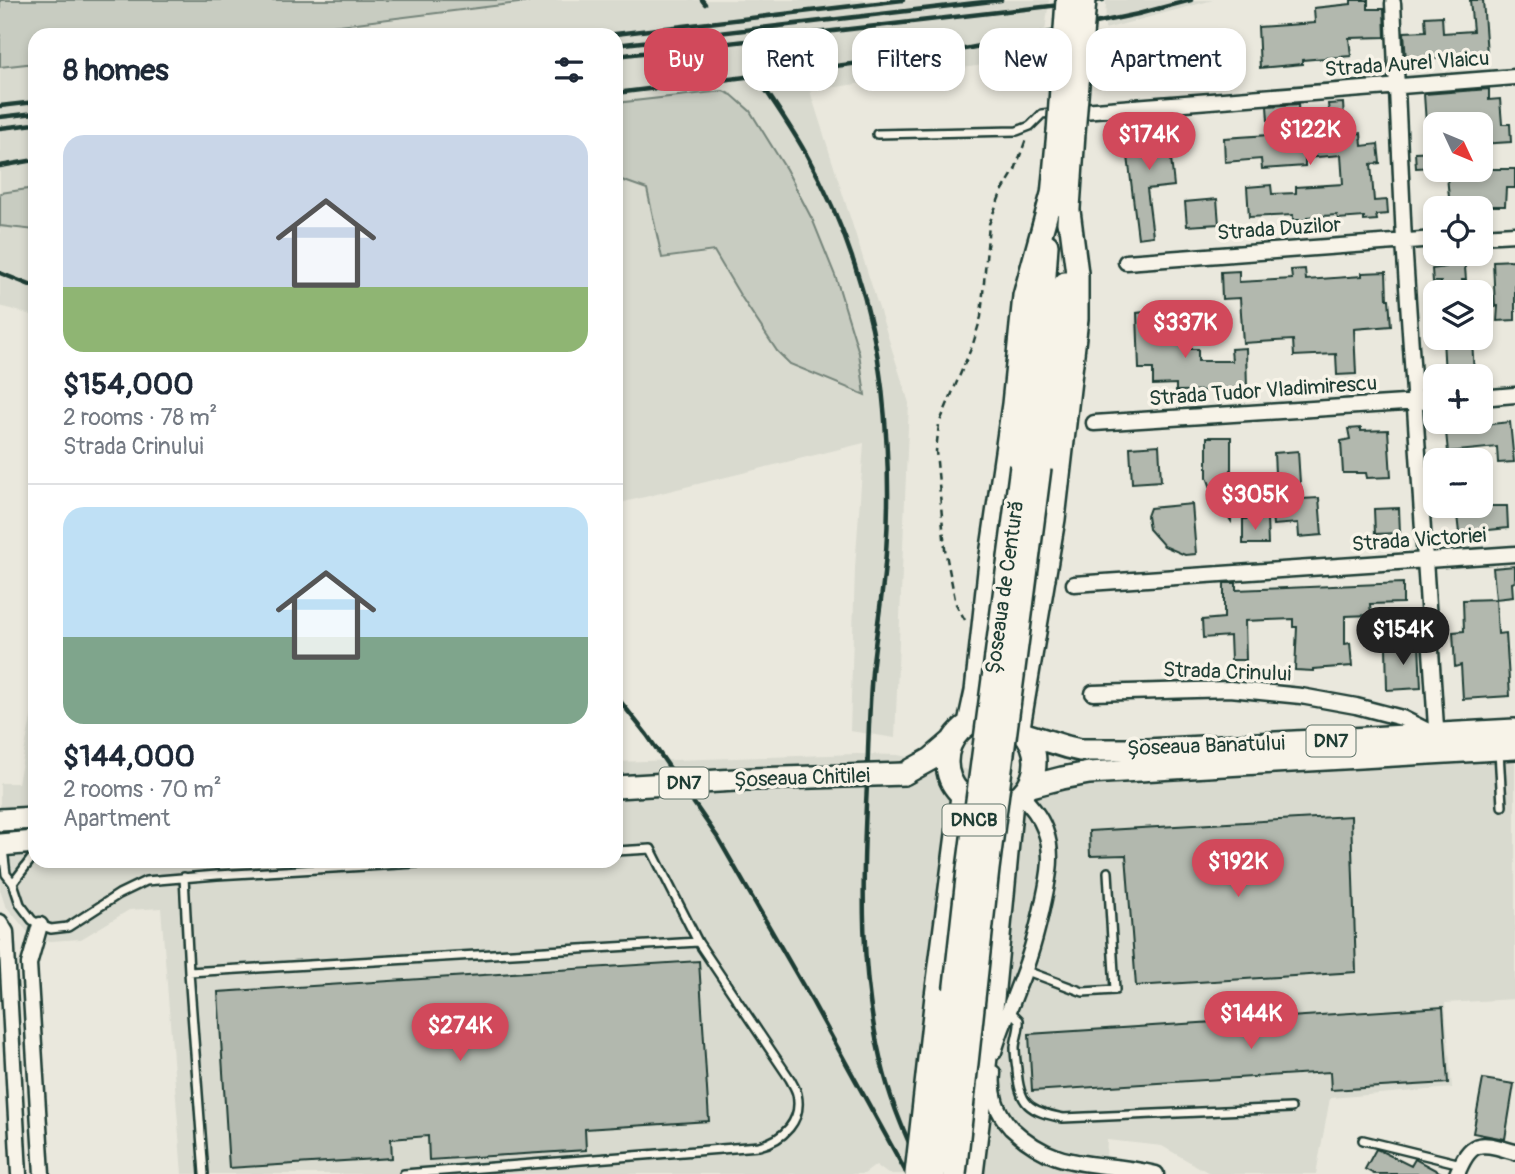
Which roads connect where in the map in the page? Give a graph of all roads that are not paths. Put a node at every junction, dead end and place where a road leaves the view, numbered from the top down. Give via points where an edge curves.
1 (1067, 0) edge
2 (1084, 0) edge
3 (1392, 3) dead end
4 (1515, 77) edge
5 (1397, 85) junction
6 (1061, 126) junction
7 (877, 134) dead end
8 (1052, 194) junction
9 (1069, 211) junction
10 (1515, 234) edge
11 (1493, 235) edge
12 (1423, 240) edge
13 (1404, 241) junction
14 (1126, 262) dead end
15 (1515, 396) edge
16 (1493, 397) edge
17 (1415, 402) junction
18 (1423, 402) edge
19 (1094, 423) dead end
20 (1030, 467) junction
21 (1515, 554) edge
22 (1426, 560) junction
23 (1074, 584) dead end
24 (1093, 693) dead end
25 (969, 723) junction
26 (1515, 730) edge
27 (1022, 731) junction
28 (952, 741) junction
29 (1437, 744) junction
30 (1507, 749) edge
31 (904, 774) junction
32 (623, 787) edge
33 (958, 791) junction
34 (1020, 794) junction
35 (1503, 806) dead end
36 (28, 818) edge
37 (1, 820) edge
38 (28, 842) edge
39 (1, 844) edge
40 (623, 851) edge
41 (28, 863) edge
42 (333, 868) edge
43 (1108, 872) dead end
44 (184, 877) junction
45 (13, 883) junction
46 (0, 922) edge
47 (40, 925) junction
48 (698, 942) junction
49 (1024, 970) junction
50 (189, 972) junction
51 (1001, 1004) junction
52 (1291, 1108) dead end
53 (1363, 1140) dead end
54 (1515, 1153) edge
55 (1459, 1169) edge
56 (19, 1174) edge
57 (42, 1174) edge
58 (204, 1174) edge
59 (404, 1174) edge
60 (916, 1174) edge
61 (934, 1174) edge
62 (955, 1174) edge
63 (972, 1174) edge
64 (1156, 1174) edge

1 - 6 main road, Șoseaua de Centură / DNCB, bridge
2 - 6 main road, Șoseaua de Centură / DNCB, bridge
3 - 5 street
4 - 5 street, Strada Aurel Vlaicu
5 - 6 street, Strada Aurel Vlaicu
5 - 13 street
6 - 7 lane via 1042,114 1017,131
6 - 8 main road, Șoseaua de Centură / DNCB
6 - 9 main road, Șoseaua de Centură / DNCB
8 - 20 main road, Șoseaua de Centură / DNCB
8 - 25 main road via 1024,296
9 - 20 main road, Șoseaua de Centură / DNCB via 1062,312
9 - 27 main road via 1077,319 1054,519
10 - 11 street
12 - 13 street, Strada Duzilor
13 - 14 street, Strada Duzilor
13 - 17 street
15 - 16 street
17 - 18 street, Strada Tudor Vladimirescu
17 - 19 street, Strada Tudor Vladimirescu
17 - 22 street
20 - 61 main road, Șoseaua de Centură / DNCB, bridge via 968,869
20 - 62 main road, Șoseaua de Centură / DNCB, bridge
21 - 22 street, Strada Victoriei
22 - 23 street, Strada Victoriei
22 - 29 street
24 - 29 street, Strada Crinului via 1230,689 1301,696 1402,718
25 - 27 main road, DN7 via 991,717
25 - 28 main road, DN7
26 - 29 main road, Șoseaua Banatului / DN7
27 - 29 main road, Șoseaua Banatului / DN7 via 1080,750
27 - 34 main road via 1031,744 1035,766
28 - 31 main road, Șoseaua Chitilei / DN7
28 - 33 main road via 947,768
29 - 30 main road, Șoseaua Banatului / DN7
29 - 34 main road, Șoseaua Banatului / DN7 via 1089,774 1062,778
30 - 35 lane
31 - 32 main road, Șoseaua Chitilei / DN7, bridge
31 - 33 main road, Șoseaua Chitilei / DN7
33 - 34 main road, DN7 via 981,805 1003,805
33 - 60 main road, bridge
34 - 49 street via 1046,831 1051,858
34 - 51 main road
36 - 37 main road
37 - 39 main road
38 - 39 main road
39 - 45 lane via 6,874
40 - 48 lane via 651,849
41 - 45 lane
42 - 44 lane
43 - 49 lane via 1115,990 1083,992
44 - 47 lane via 131,887 68,927
44 - 50 lane
45 - 47 lane via 26,914
46 - 56 street via 6,932
47 - 57 street via 29,964
48 - 50 lane
48 - 59 lane via 797,1093 794,1122 784,1135 759,1146
49 - 51 street
50 - 58 lane
51 - 52 lane via 1019,1020 1015,1046 1022,1099 1045,1114 1063,1118
51 - 63 main road
51 - 64 street via 993,1095 1007,1123 1046,1159 1071,1166
53 - 55 lane
54 - 55 street via 1478,1145

